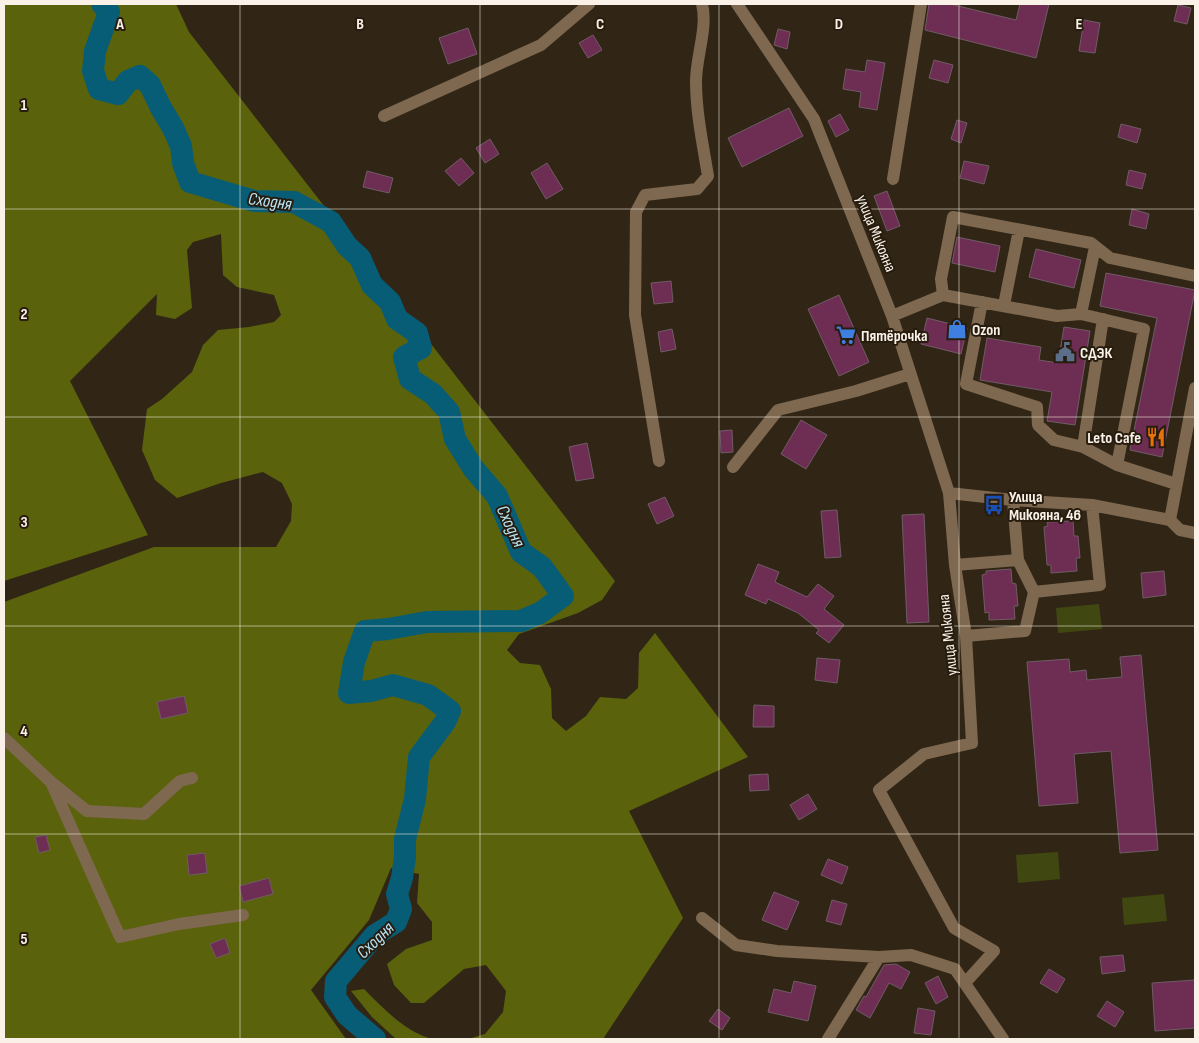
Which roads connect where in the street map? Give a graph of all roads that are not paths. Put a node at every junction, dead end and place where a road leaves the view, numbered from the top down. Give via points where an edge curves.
1 (589, 4) edge
2 (702, 4) edge
3 (736, 4) edge
4 (921, 4) edge
5 (384, 116) dead end
6 (893, 179) dead end
7 (1019, 230) junction
8 (1095, 247) junction
9 (1195, 276) edge
10 (943, 295) junction
11 (982, 302) junction
12 (1004, 305) junction
13 (1080, 314) junction
14 (892, 316) junction
15 (1102, 319) junction
16 (910, 374) junction
17 (1195, 388) edge
18 (1083, 447) junction
19 (659, 461) dead end
20 (1117, 465) junction
21 (733, 466) dead end
22 (1176, 484) junction
23 (949, 493) junction
24 (1013, 500) junction
25 (1092, 505) junction
26 (1170, 520) junction
27 (1195, 533) edge
28 (1018, 560) junction
29 (955, 565) junction
30 (1034, 592) junction
31 (966, 636) junction
32 (4, 738) edge
33 (192, 778) dead end
34 (51, 782) junction
35 (243, 915) dead end
36 (702, 918) dead end
37 (879, 957) junction
38 (965, 983) junction
39 (828, 1039) edge
40 (1004, 1039) edge

1 - 5 street via 541,45
2 - 19 street via 696,79 698,119 708,176 697,189 645,195 636,212 636,314
3 - 14 street, улица Микояна via 814,119
4 - 6 street
7 - 8 street via 1091,243
7 - 10 street via 953,217 940,279
7 - 12 street
8 - 9 street via 1110,258
8 - 13 street
10 - 11 street
10 - 14 street
11 - 12 street
11 - 18 street via 966,384 1037,407 1038,425 1054,440
12 - 13 street via 1057,316
13 - 15 street
14 - 16 street, улица Микояна
15 - 18 street
15 - 20 street via 1144,329
16 - 21 street via 778,410
16 - 23 street, улица Микояна
17 - 22 street
18 - 20 street
20 - 22 street
22 - 26 street
23 - 24 street
23 - 29 street, улица Микояна
24 - 25 street
24 - 28 street
25 - 26 street
25 - 30 street via 1100,585
26 - 27 street via 1180,530
28 - 29 street
28 - 30 street
29 - 31 street, улица Микояна
30 - 31 street via 1025,631
31 - 38 street, улица Микояна via 972,743 924,754 879,790 954,928 994,951
32 - 34 street
33 - 34 street via 180,781 144,814 87,811
34 - 35 street via 120,937
36 - 37 street via 736,945 777,951
37 - 38 street via 911,955 955,969
37 - 39 street
38 - 40 street

